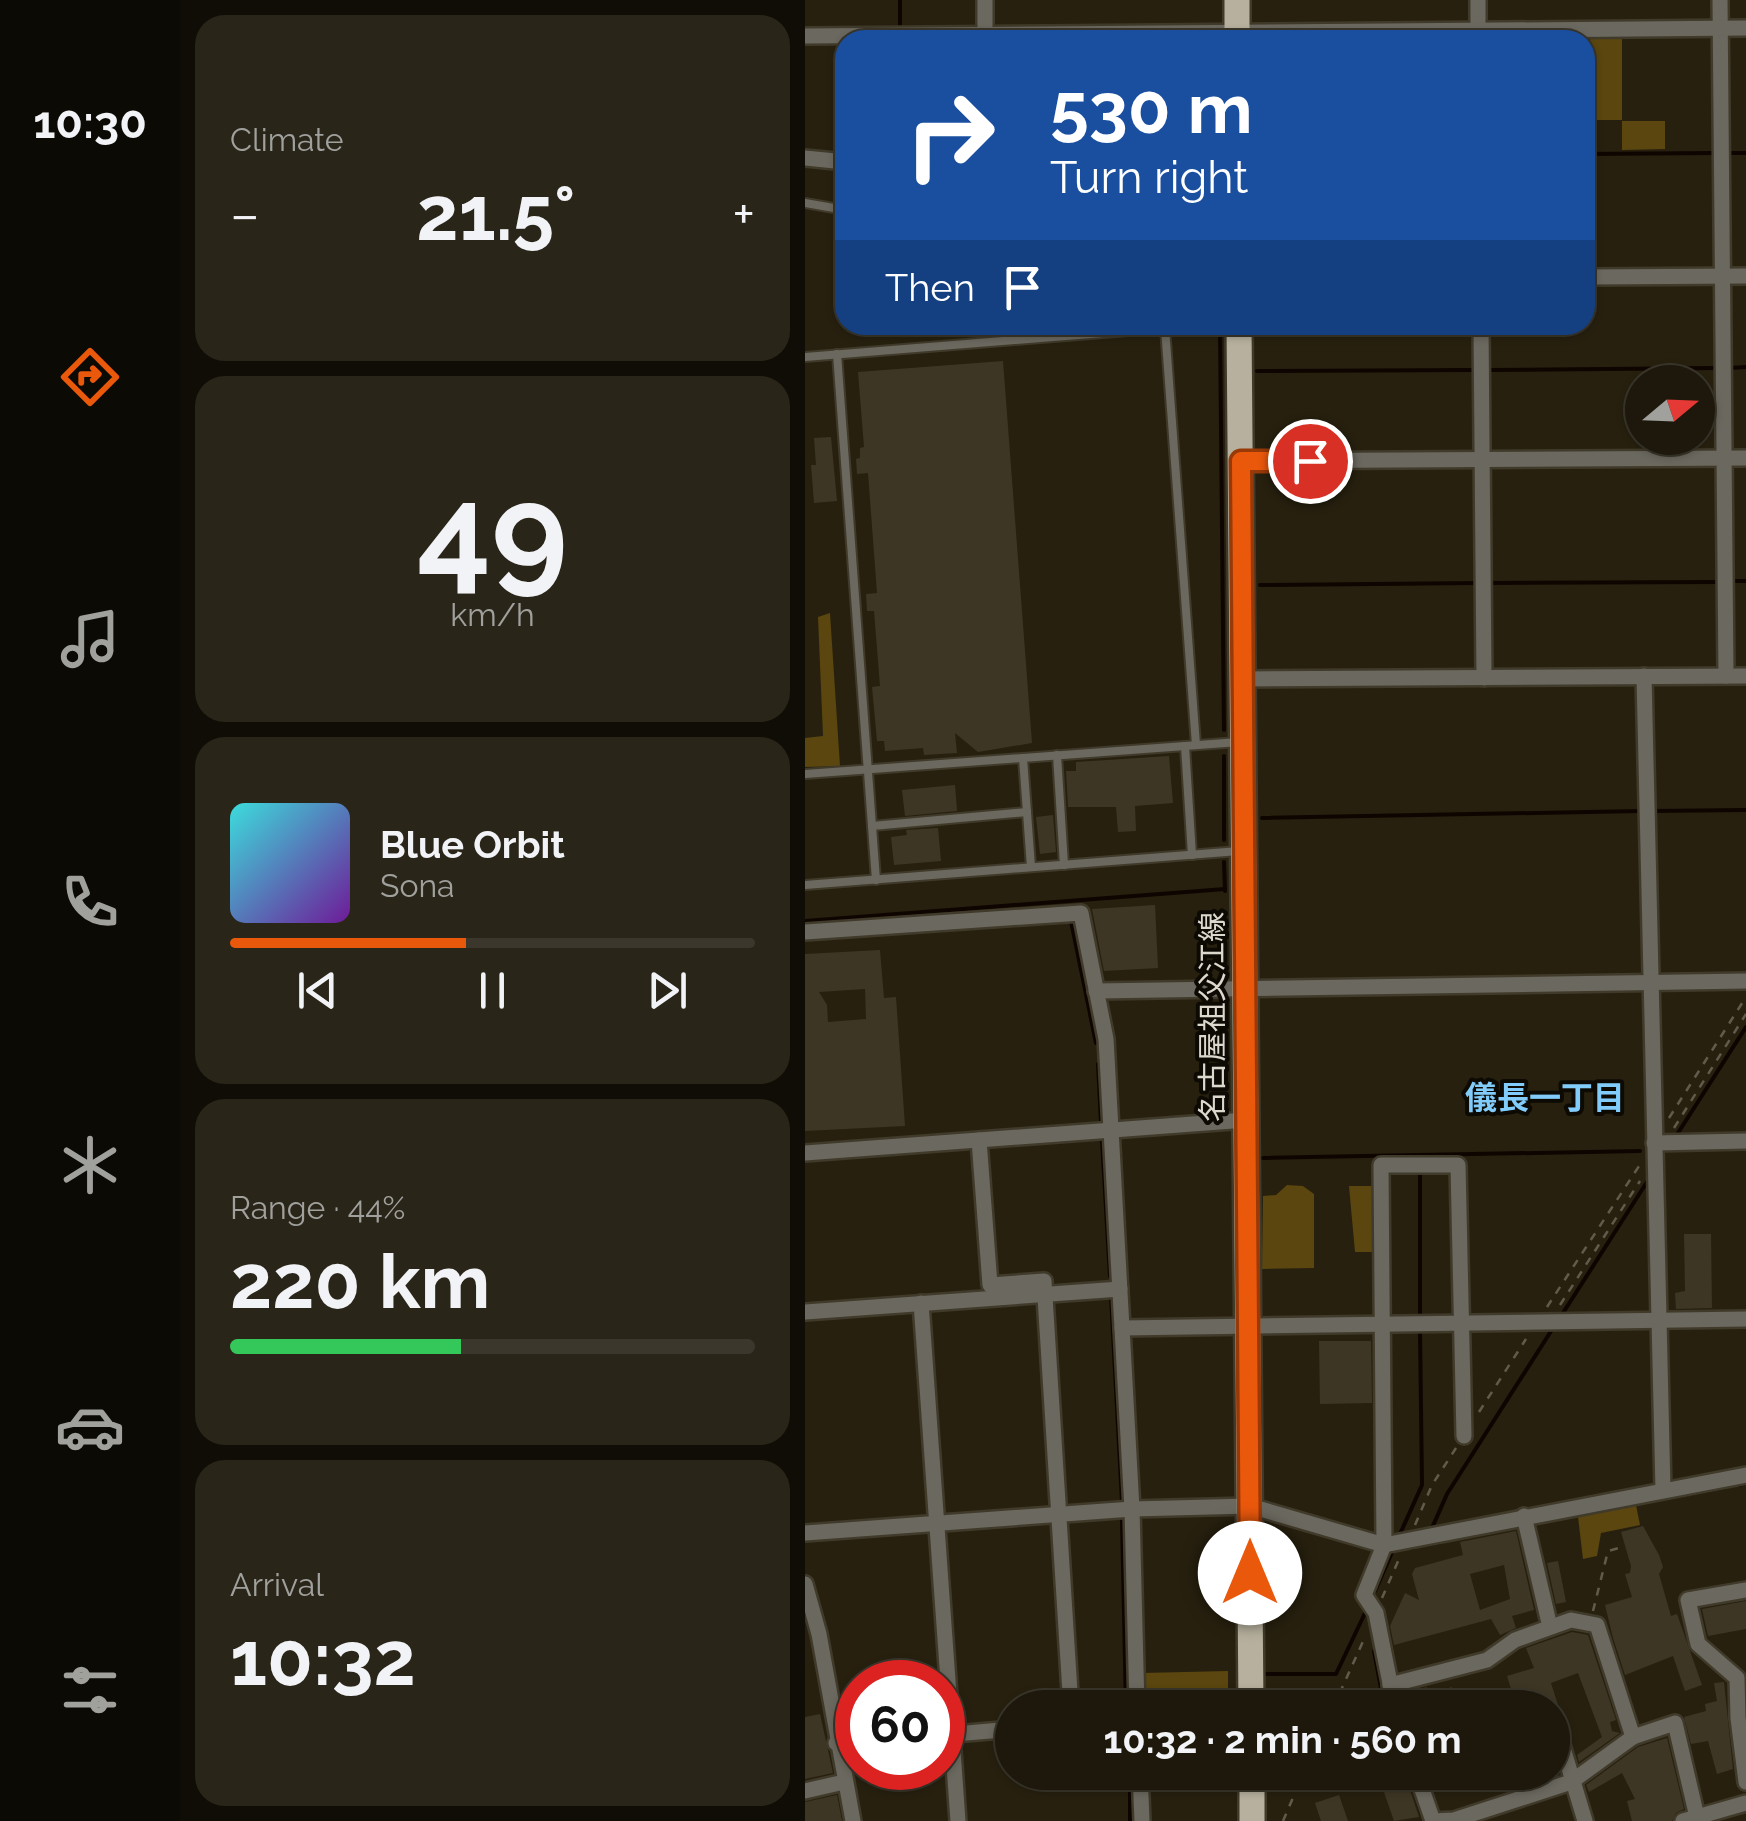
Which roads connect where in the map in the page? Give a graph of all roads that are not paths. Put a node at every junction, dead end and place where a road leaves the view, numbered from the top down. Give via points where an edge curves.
1 (985, 0) edge
2 (1237, 0) edge
3 (1478, 0) edge
4 (1720, 0) edge
5 (1721, 28) junction
6 (1746, 28) edge
7 (985, 30) edge
8 (1237, 30) edge
9 (1478, 30) edge
10 (1595, 32) edge
11 (805, 36) edge
12 (835, 36) edge
13 (805, 158) edge
14 (835, 161) edge
15 (805, 204) edge
16 (835, 208) edge
17 (1595, 276) edge
18 (1723, 276) junction
19 (1746, 276) edge
20 (1086, 335) edge
21 (1166, 335) edge
22 (1239, 335) edge
23 (1481, 335) edge
24 (1075, 336) joint
25 (837, 354) junction
26 (805, 357) edge
27 (1724, 458) junction
28 (1746, 458) edge
29 (1482, 460) junction
30 (1241, 461) junction
31 (1645, 676) junction
32 (1726, 676) junction
33 (1746, 676) edge
34 (1484, 678) junction
35 (1242, 679) junction
36 (1242, 742) junction
37 (1196, 745) junction
38 (1185, 746) junction
39 (1057, 756) junction
40 (1023, 758) junction
41 (868, 770) junction
42 (805, 774) edge
43 (1027, 812) junction
44 (873, 826) junction
45 (1244, 851) junction
46 (1192, 855) junction
47 (1064, 865) junction
48 (1031, 868) junction
49 (877, 880) junction
50 (805, 885) edge
51 (805, 932) edge
52 (1746, 981) edge
53 (1651, 983) junction
54 (1245, 990) junction
55 (1096, 991) junction
56 (1246, 1120) junction
57 (1111, 1130) junction
58 (979, 1140) junction
59 (1746, 1141) edge
60 (1654, 1142) junction
61 (805, 1153) edge
62 (1120, 1288) junction
63 (1045, 1294) junction
64 (921, 1303) junction
65 (805, 1312) edge
66 (1746, 1319) edge
67 (1658, 1321) junction
68 (1460, 1324) junction
69 (1382, 1326) junction
70 (1122, 1328) junction
71 (1248, 1328) junction
72 (1464, 1436) road end
73 (1746, 1475) edge
74 (1663, 1490) junction
75 (1249, 1506) junction
76 (1132, 1509) junction
77 (1059, 1514) junction
78 (1525, 1516) junction
79 (935, 1524) junction
80 (805, 1533) edge
81 (1384, 1545) junction
82 (805, 1584) edge
83 (1746, 1590) edge
84 (1550, 1628) junction
85 (943, 1660) edge
86 (1390, 1685) junction
87 (1070, 1690) edge
88 (1137, 1690) edge
89 (1251, 1690) edge
90 (1391, 1690) edge
91 (995, 1730) edge
92 (835, 1731) edge
93 (965, 1733) edge
94 (1633, 1737) junction
95 (1570, 1778) edge
96 (1571, 1782) junction
97 (1746, 1782) edge
98 (835, 1784) edge
99 (846, 1790) edge
100 (953, 1790) edge
101 (1140, 1790) edge
102 (1252, 1790) edge
103 (1423, 1790) edge
104 (805, 1791) edge
105 (1740, 1810) edge
106 (1690, 1819) edge
107 (1454, 1820) edge
108 (853, 1821) edge
109 (957, 1821) edge
110 (1142, 1821) edge
111 (1252, 1821) edge
112 (1433, 1821) edge
113 (1585, 1821) edge

1 - 7 street
2 - 8 main road
3 - 9 street
4 - 5 street
5 - 6 street
5 - 10 street
5 - 18 street
11 - 12 street
13 - 14 street
15 - 16 lane
17 - 18 street
18 - 19 street
18 - 27 street
20 - 24 lane
21 - 37 lane
22 - 30 main road, 名古屋祖父江線
23 - 29 street
24 - 25 lane
25 - 26 lane
25 - 41 lane
27 - 28 street
27 - 29 street
27 - 32 street
29 - 30 street
29 - 34 street
30 - 35 main road, 名古屋祖父江線
31 - 32 street
31 - 34 street
31 - 53 street
32 - 33 street
34 - 35 street
35 - 36 main road, 名古屋祖父江線
36 - 37 lane
36 - 45 main road, 名古屋祖父江線
37 - 38 lane
38 - 39 lane
38 - 46 lane
39 - 40 lane
39 - 47 lane
40 - 41 lane
40 - 43 lane
41 - 42 lane
41 - 44 lane
43 - 44 lane
43 - 48 lane
44 - 49 lane
45 - 46 lane
45 - 54 main road, 名古屋祖父江線
46 - 47 lane
47 - 48 lane
48 - 49 lane
49 - 50 lane
51 - 55 street via 1081,914
52 - 53 street
53 - 54 street
53 - 60 street
54 - 55 street
54 - 56 main road, 名古屋祖父江線
55 - 57 street
56 - 57 street
56 - 71 main road, 名古屋祖父江線
57 - 58 street
57 - 62 street
58 - 61 street
58 - 63 street via 990,1284 1044,1281
59 - 60 street
60 - 67 street
62 - 63 street
62 - 70 street
63 - 64 street
63 - 77 street
64 - 65 street
64 - 79 street
66 - 67 street
67 - 68 street
67 - 74 street
68 - 69 street
68 - 69 street via 1458,1165 1381,1165
68 - 72 street
69 - 71 street
69 - 81 street
70 - 71 street
70 - 76 street
71 - 75 main road, 名古屋祖父江線
73 - 74 street
74 - 78 street
75 - 76 street
75 - 81 street
75 - 89 main road, 名古屋祖父江線
76 - 77 street
76 - 88 street
77 - 79 street
77 - 87 street
78 - 81 street
78 - 84 street
79 - 80 street
79 - 85 street
81 - 86 street via 1363,1596 1376,1613
82 - 92 street
83 - 97 street via 1688,1600 1699,1644 1737,1678
84 - 86 street via 1515,1640 1487,1660
84 - 94 street via 1571,1620 1597,1625
86 - 90 street
91 - 93 street
94 - 96 street
94 - 106 street via 1675,1723
95 - 96 street
96 - 107 street
96 - 113 street
98 - 104 street
99 - 108 street
100 - 109 street
101 - 110 street
102 - 111 main road
103 - 112 street
105 - 106 street
107 - 112 street

